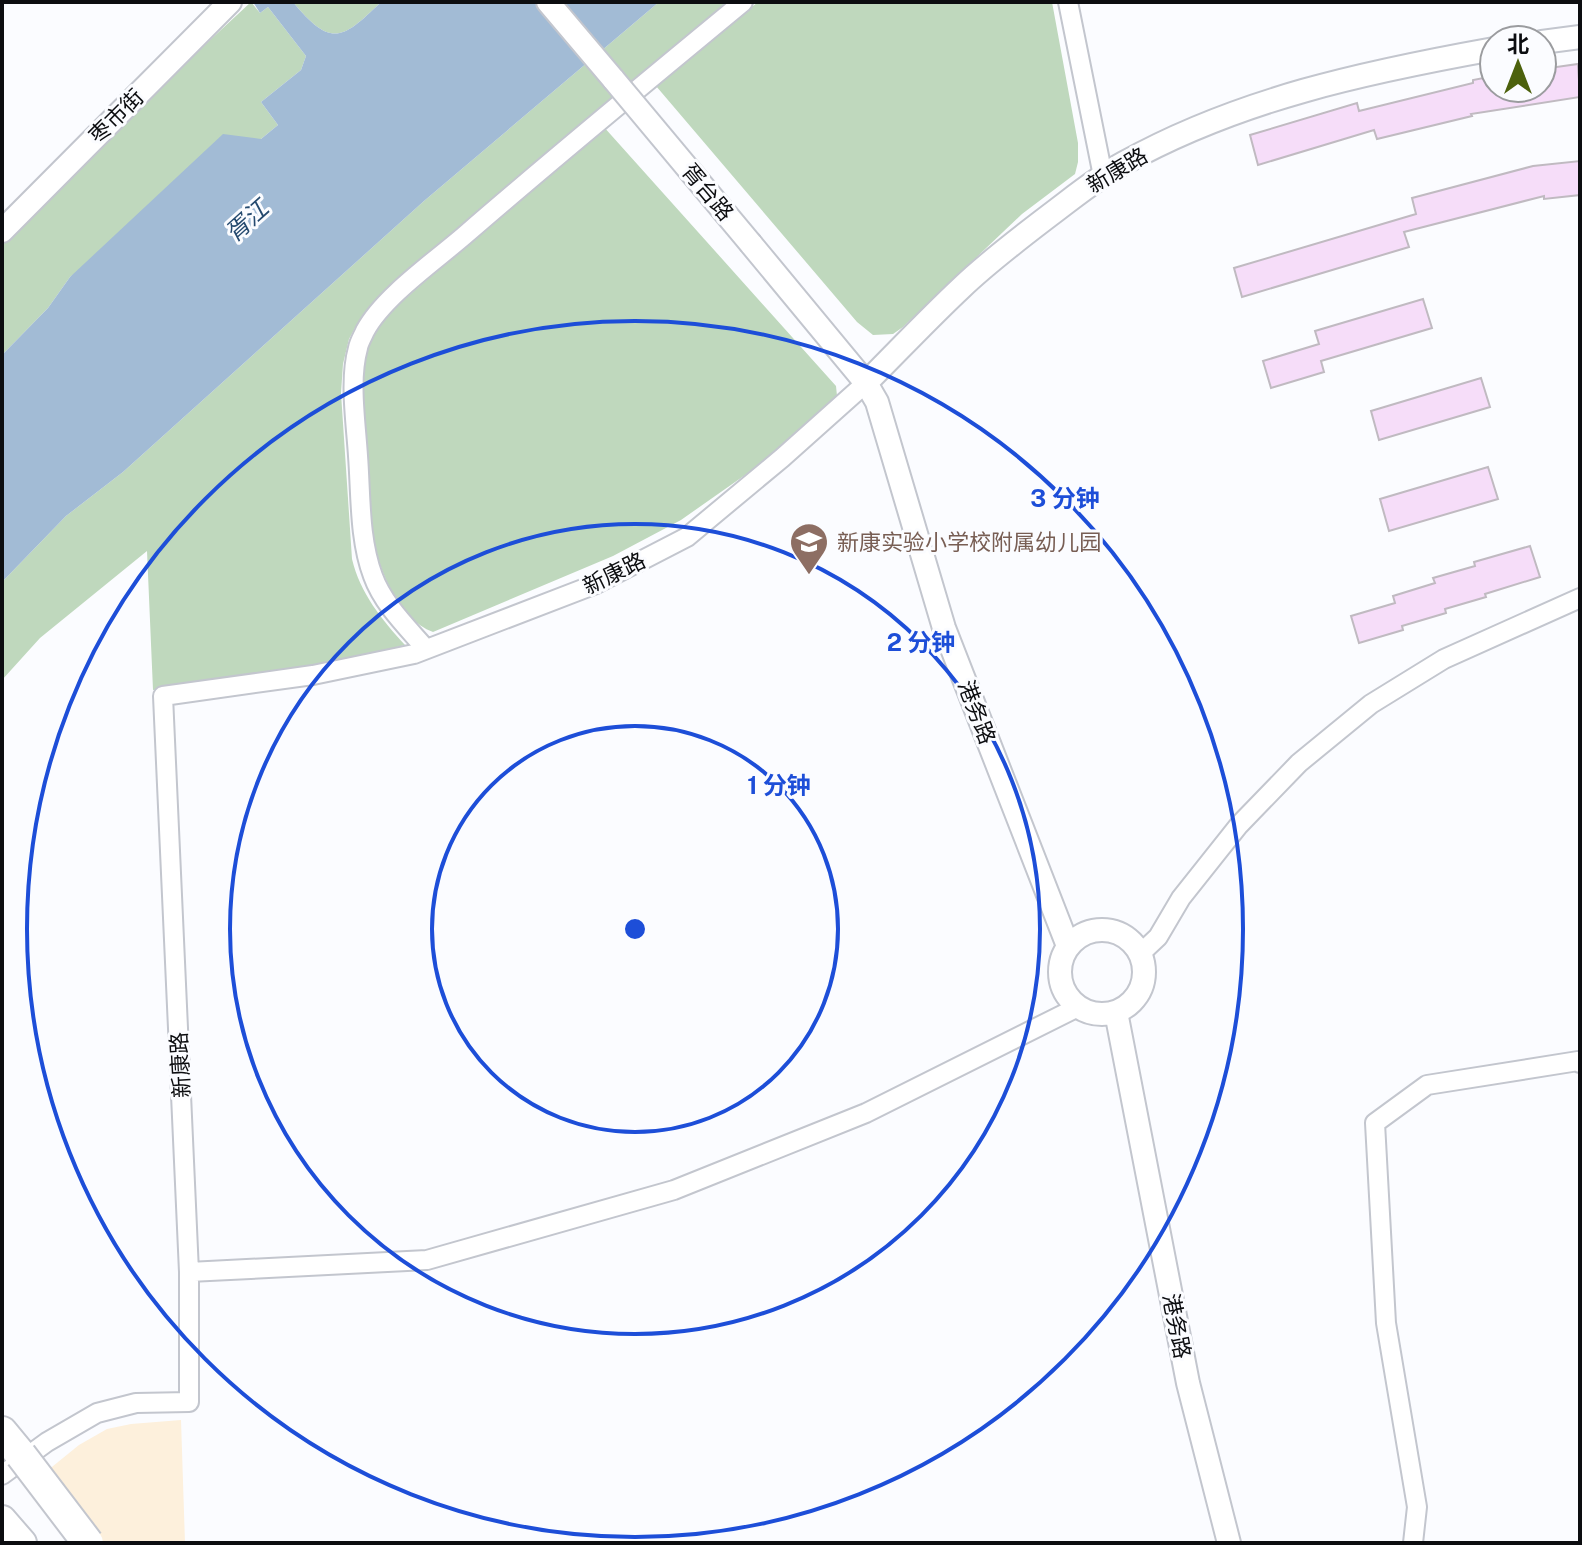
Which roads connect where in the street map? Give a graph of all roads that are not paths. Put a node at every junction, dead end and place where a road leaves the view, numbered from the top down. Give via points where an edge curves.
1 (230, 2) edge
2 (548, 2) edge
3 (743, 2) edge
4 (1068, 2) edge
5 (1580, 37) edge
6 (1558, 40) edge
7 (1478, 52) edge
8 (1103, 176) junction
9 (2, 231) edge
10 (866, 383) junction
11 (1580, 598) edge
12 (426, 649) junction
13 (1068, 946) junction
14 (1141, 953) junction
15 (1078, 1007) junction
16 (1116, 1012) junction
17 (1580, 1063) edge
18 (189, 1272) junction
19 (2, 1432) edge
20 (2, 1475) edge
21 (2, 1520) edge
22 (22, 1543) edge
23 (88, 1543) edge
24 (1229, 1543) edge
25 (1413, 1543) edge

1 - 9 street, 枣市街
2 - 10 street, 胥台路, bridge
3 - 12 street via 398,292 366,330 358,348 355,406 366,554 387,601
4 - 8 street
5 - 6 street
7 - 8 street, 新康路 via 1310,87 1255,105 1161,144
8 - 10 street, 新康路 via 962,287
10 - 12 street, 新康路 via 687,537 596,584
10 - 13 street, 港务路 via 877,402 944,628
11 - 14 street via 1444,659 1371,704 1299,763 1239,825
12 - 18 street, 新康路 via 313,675 163,696
13 - 14 street via 1092,930 1107,929 1132,941
13 - 15 street via 1061,958 1061,986
14 - 16 street via 1144,981 1138,995
15 - 16 street via 1103,1015
15 - 18 street via 866,1113 674,1190 427,1260
16 - 24 street, 港务路 via 1188,1383
17 - 25 street via 1427,1085 1375,1123 1386,1323 1417,1507
18 - 20 street via 189,1402 136,1403 97,1413
19 - 23 highway, bridge
21 - 22 main road

